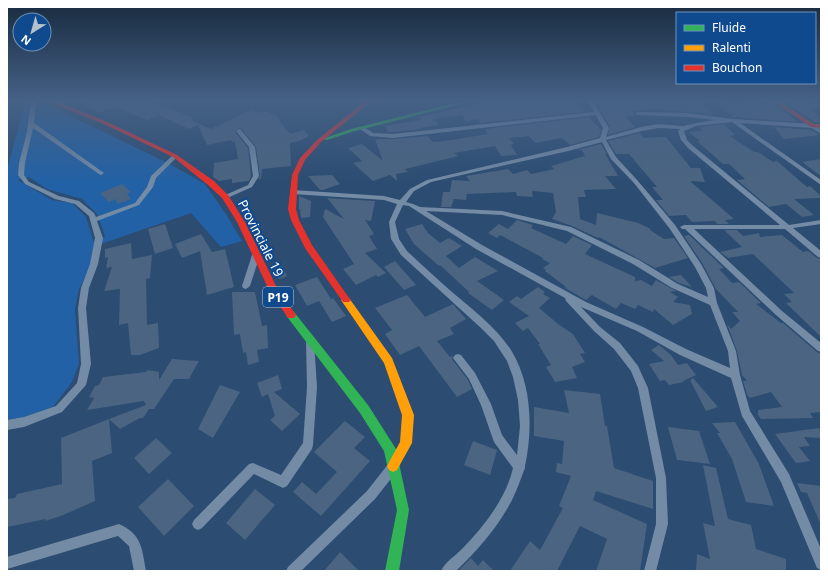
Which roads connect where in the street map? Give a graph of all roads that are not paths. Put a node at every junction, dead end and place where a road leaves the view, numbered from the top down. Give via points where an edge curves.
1 (30, 128) edge
2 (37, 128) edge
3 (116, 128) edge
4 (335, 128) edge
5 (362, 128) joint
6 (464, 128) edge
7 (606, 128) edge
8 (650, 128) edge
9 (683, 128) edge
10 (741, 128) edge
11 (239, 131) dead end
12 (603, 139) junction
13 (319, 141) junction
14 (175, 156) junction
15 (101, 173) dead end
16 (821, 183) edge
17 (293, 192) junction
18 (225, 197) junction
19 (401, 203) junction
20 (419, 209) junction
21 (93, 220) junction
22 (821, 222) edge
23 (673, 227) junction
24 (687, 227) junction
25 (788, 227) junction
26 (256, 254) junction
27 (821, 255) edge
28 (246, 286) dead end
29 (564, 294) junction
30 (713, 303) junction
31 (310, 339) junction
32 (821, 348) edge
33 (458, 358) dead end
34 (735, 375) junction
35 (7, 425) edge
36 (393, 466) junction
37 (520, 468) junction
38 (198, 524) dead end
39 (7, 563) edge
40 (821, 564) edge
41 (140, 571) edge
42 (292, 571) edge
43 (392, 571) edge
44 (447, 571) edge
45 (650, 571) edge

1 - 21 street via 21,175 27,183 57,198 77,202 92,215
2 - 15 street
3 - 14 street, Provinciale 19 / P19
4 - 13 street
5 - 6 street via 372,135 393,136
5 - 13 street
7 - 12 street
8 - 12 street
9 - 25 street via 680,131 684,141
10 - 16 street
11 - 18 street via 252,147 256,176 250,186
12 - 19 street via 568,150 429,182 412,190
12 - 23 street via 613,158 640,186
13 - 17 street via 302,159 295,175
14 - 18 street, Provinciale 19 / P19 via 201,174
14 - 21 street via 154,177 137,204
17 - 19 street via 384,198
17 - 36 street via 294,220 308,246 388,361 408,415 406,443
18 - 26 street, Provinciale 19 / P19 via 241,222
19 - 20 street
19 - 37 street via 392,222 396,239 404,253 483,325 508,354 519,378 526,418
20 - 29 street via 479,247
20 - 30 street via 502,213 569,228 636,262 675,286
21 - 35 street via 99,238 82,308 86,364 81,385 59,409 24,422
22 - 25 street
23 - 24 street
23 - 30 street via 710,288
24 - 25 street
24 - 32 street via 779,313
25 - 27 street
26 - 28 street
26 - 31 street, Provinciale 19 / P19 via 272,288
29 - 34 street
29 - 45 street via 597,330 617,346 635,369 643,388 661,478 662,524
30 - 34 street via 732,351
31 - 36 street, Provinciale 19 / P19 via 378,429 390,449
31 - 38 street via 312,387 308,445 284,482 253,468
33 - 37 street via 472,376 486,404 498,438
34 - 40 street via 746,413 785,478
36 - 42 street via 371,495
36 - 43 street, Provinciale 19 / P19 via 403,510
37 - 44 street via 504,506 469,552
39 - 41 street via 119,530 135,543

